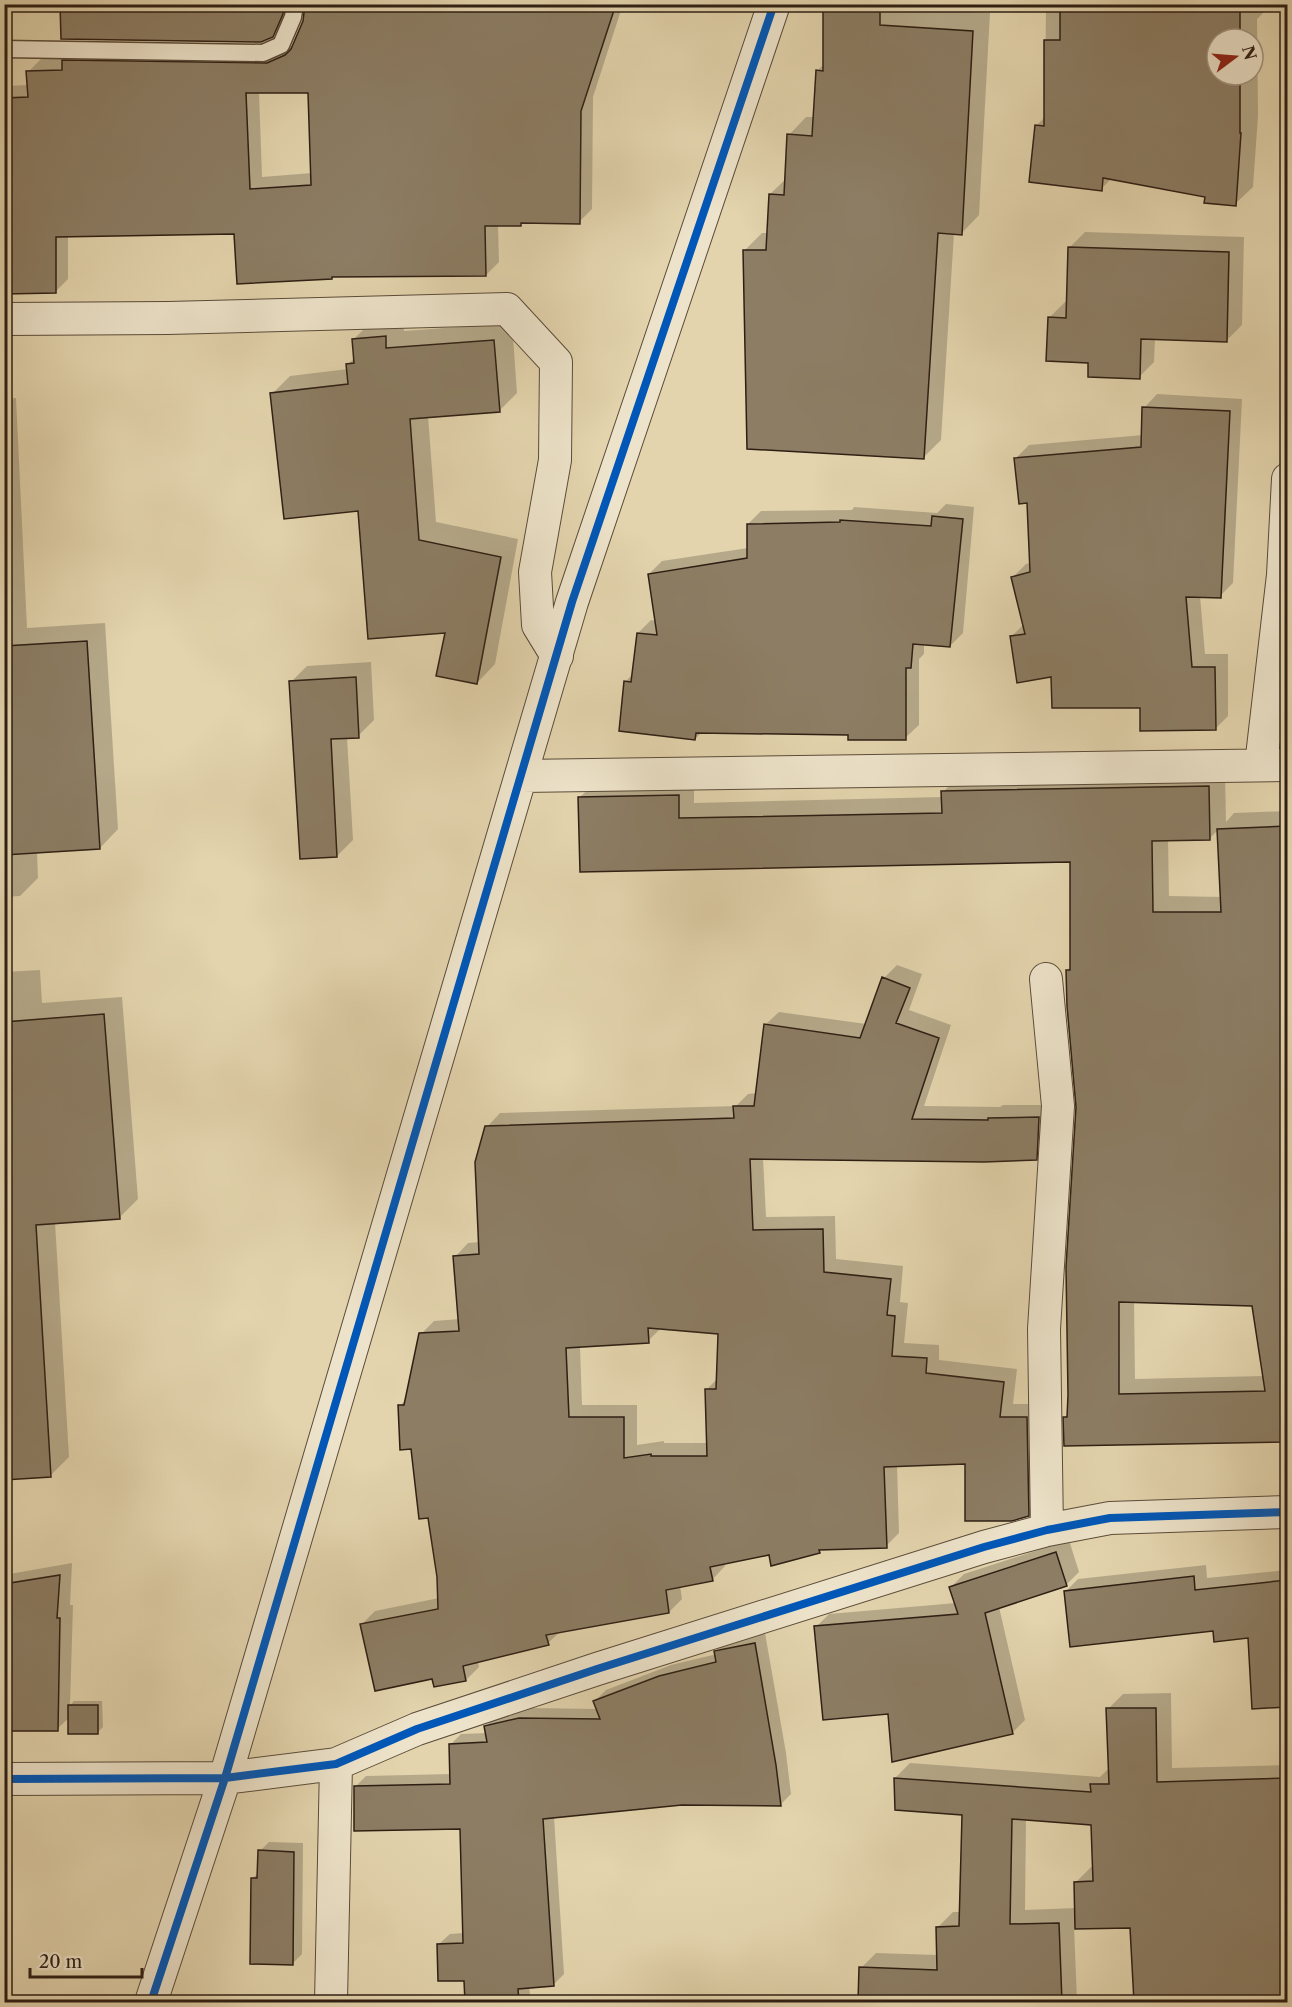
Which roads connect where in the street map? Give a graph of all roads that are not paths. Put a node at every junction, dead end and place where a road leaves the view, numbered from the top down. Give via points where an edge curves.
1 (295, 4) edge
2 (774, 4) edge
3 (4, 49) edge
4 (4, 319) edge
5 (1287, 479) edge
6 (557, 656) junction
7 (1274, 765) edge
8 (522, 776) junction
9 (1046, 979) dead end
10 (1287, 1512) edge
11 (1047, 1530) junction
12 (336, 1764) junction
13 (225, 1778) junction
14 (4, 1779) edge
15 (151, 2002) edge
16 (331, 2002) edge

1 - 3 lane via 281,45 263,53
2 - 6 street
4 - 6 street via 507,309 556,362 555,460 535,572 538,625
5 - 7 street
6 - 8 street
7 - 8 street
8 - 13 street
9 - 11 street via 1058,1106 1044,1329
10 - 11 street via 1110,1518
11 - 12 street via 597,1669 417,1729
12 - 13 street
12 - 16 street
13 - 14 street
13 - 15 street

